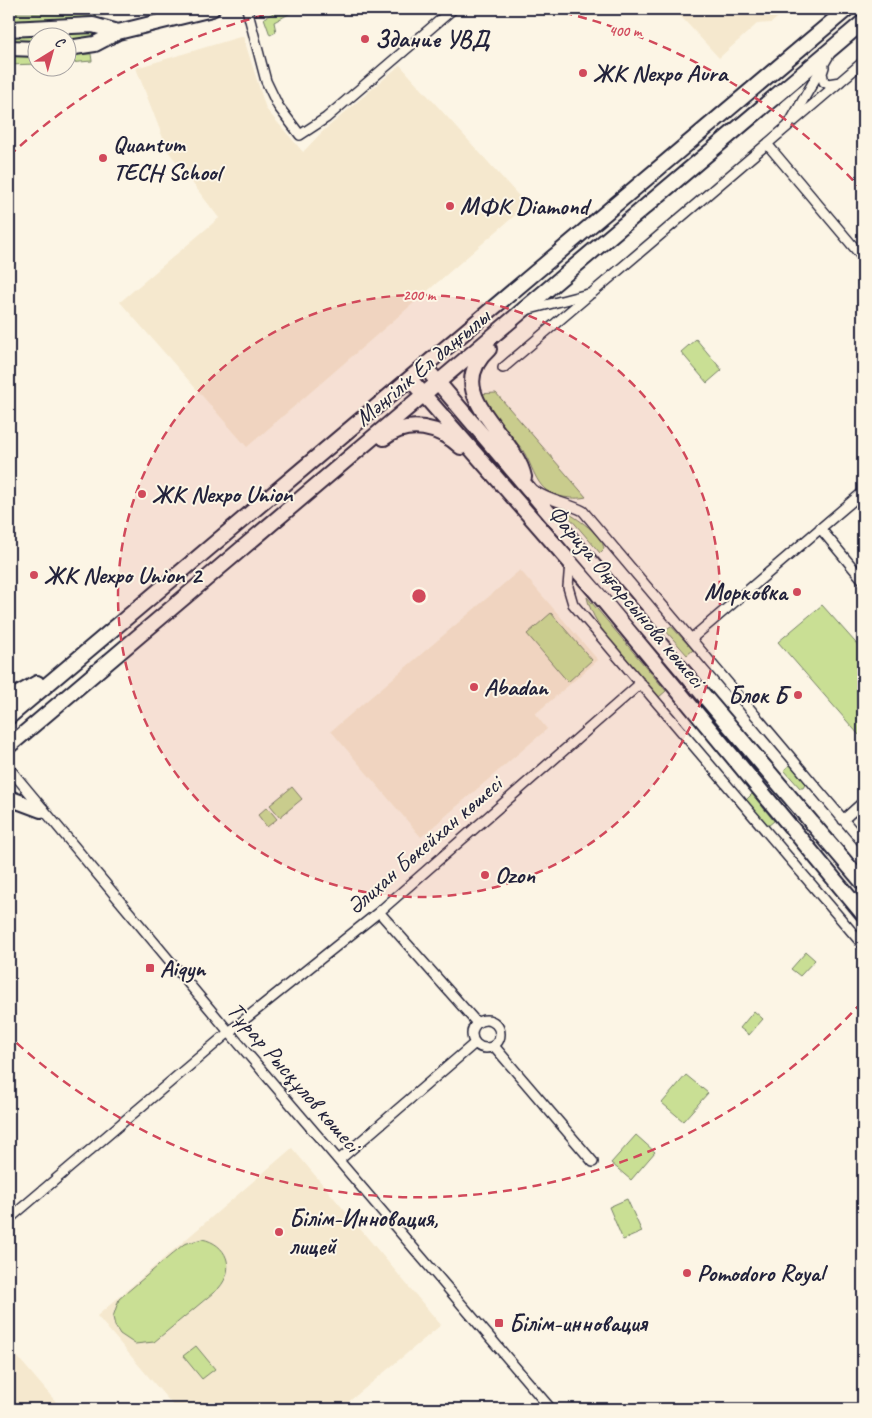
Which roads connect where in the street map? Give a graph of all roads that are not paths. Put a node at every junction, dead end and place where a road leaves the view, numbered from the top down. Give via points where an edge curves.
1 (212, 9) edge
2 (247, 9) edge
3 (453, 9) edge
4 (847, 9) edge
5 (863, 22) edge
6 (9, 29) edge
7 (118, 32) junction
8 (78, 47) edge
9 (9, 48) edge
10 (28, 48) edge
11 (832, 48) junction
12 (863, 62) edge
13 (840, 82) junction
14 (788, 126) junction
15 (767, 144) junction
16 (863, 258) edge
17 (592, 292) junction
18 (518, 315) junction
19 (425, 367) junction
20 (503, 368) dead end
21 (410, 379) junction
22 (439, 384) junction
23 (424, 396) junction
24 (481, 459) junction
25 (341, 465) junction
26 (525, 485) junction
27 (863, 492) edge
28 (820, 528) junction
29 (570, 562) junction
30 (863, 580) edge
31 (628, 630) junction
32 (106, 635) junction
33 (691, 639) junction
34 (641, 683) junction
35 (9, 699) edge
36 (9, 717) edge
37 (9, 746) edge
38 (752, 752) junction
39 (9, 768) edge
40 (9, 798) edge
41 (863, 802) edge
42 (41, 810) junction
43 (782, 816) junction
44 (843, 820) junction
45 (863, 842) edge
46 (863, 883) edge
47 (863, 894) edge
48 (379, 912) junction
49 (863, 914) edge
50 (863, 945) edge
51 (477, 1023) junction
52 (228, 1032) junction
53 (475, 1043) junction
54 (494, 1046) junction
55 (339, 1160) junction
56 (594, 1162) dead end
57 (9, 1219) edge
58 (551, 1409) edge

1 - 7 main road
2 - 3 street via 266,81 278,106 300,135 326,118
4 - 19 main road, Мәңгілік Ел даңғылы
5 - 11 main road, Мәңгілік Ел даңғылы
6 - 7 main road via 93,25
7 - 8 main road via 95,44
9 - 10 main road
11 - 13 street via 822,78 828,84
11 - 14 street
11 - 18 main road, Мәңгілік Ел даңғылы
12 - 13 street
13 - 14 street
14 - 15 street
15 - 16 street
15 - 17 street
17 - 18 street
17 - 20 street
18 - 22 main road, Мәңгілік Ел даңғылы
18 - 26 main road via 479,360 472,380 473,394 480,410 497,429 517,461
19 - 21 main road, Мәңгілік Ел даңғылы
19 - 22 main road, Фариза Оңғарсынова көшесі
21 - 23 main road, Фариза Оңғарсынова көшесі
21 - 32 main road, Мәңгілік Ел даңғылы
22 - 23 main road, Мәңгілік Ел даңғылы
22 - 26 main road, Фариза Оңғарсынова көшесі
23 - 24 main road, Фариза Оңғарсынова көшесі
23 - 25 main road, Мәңгілік Ел даңғылы
24 - 25 main road via 469,454 450,437 418,426 392,432
24 - 29 main road, Фариза Оңғарсынова көшесі
25 - 37 main road, Мәңгілік Ел даңғылы
26 - 33 street via 544,497 583,511
26 - 38 main road, Фариза Оңғарсынова көшесі
27 - 28 street
28 - 30 street
28 - 33 street
29 - 31 main road, Фариза Оңғарсынова көшесі
29 - 34 street via 568,587 573,604
31 - 38 main road via 663,657 752,760
31 - 43 main road, Фариза Оңғарсынова көшесі
32 - 35 main road via 23,693
32 - 36 main road, Мәңгілік Ел даңғылы
33 - 44 street
34 - 48 street, Әлихан Бөкейхан көшесі
34 - 50 street
38 - 46 main road, Фариза Оңғарсынова көшесі
39 - 42 street, Тұрар Рысқұлов көшесі
40 - 42 main road
41 - 44 street
42 - 52 street, Тұрар Рысқұлов көшесі
43 - 47 main road via 773,800 777,794
43 - 49 main road, Фариза Оңғарсынова көшесі
44 - 45 street
48 - 51 street
48 - 52 street, Әлихан Бөкейхан көшесі
51 - 53 street via 472,1035
51 - 54 street via 487,1020 497,1026 499,1039
52 - 55 street, Тұрар Рысқұлов көшесі
52 - 57 street, Әлихан Бөкейхан көшесі
53 - 54 street via 486,1048
53 - 55 street
54 - 56 street
55 - 58 street, Тұрар Рысқұлов көшесі

